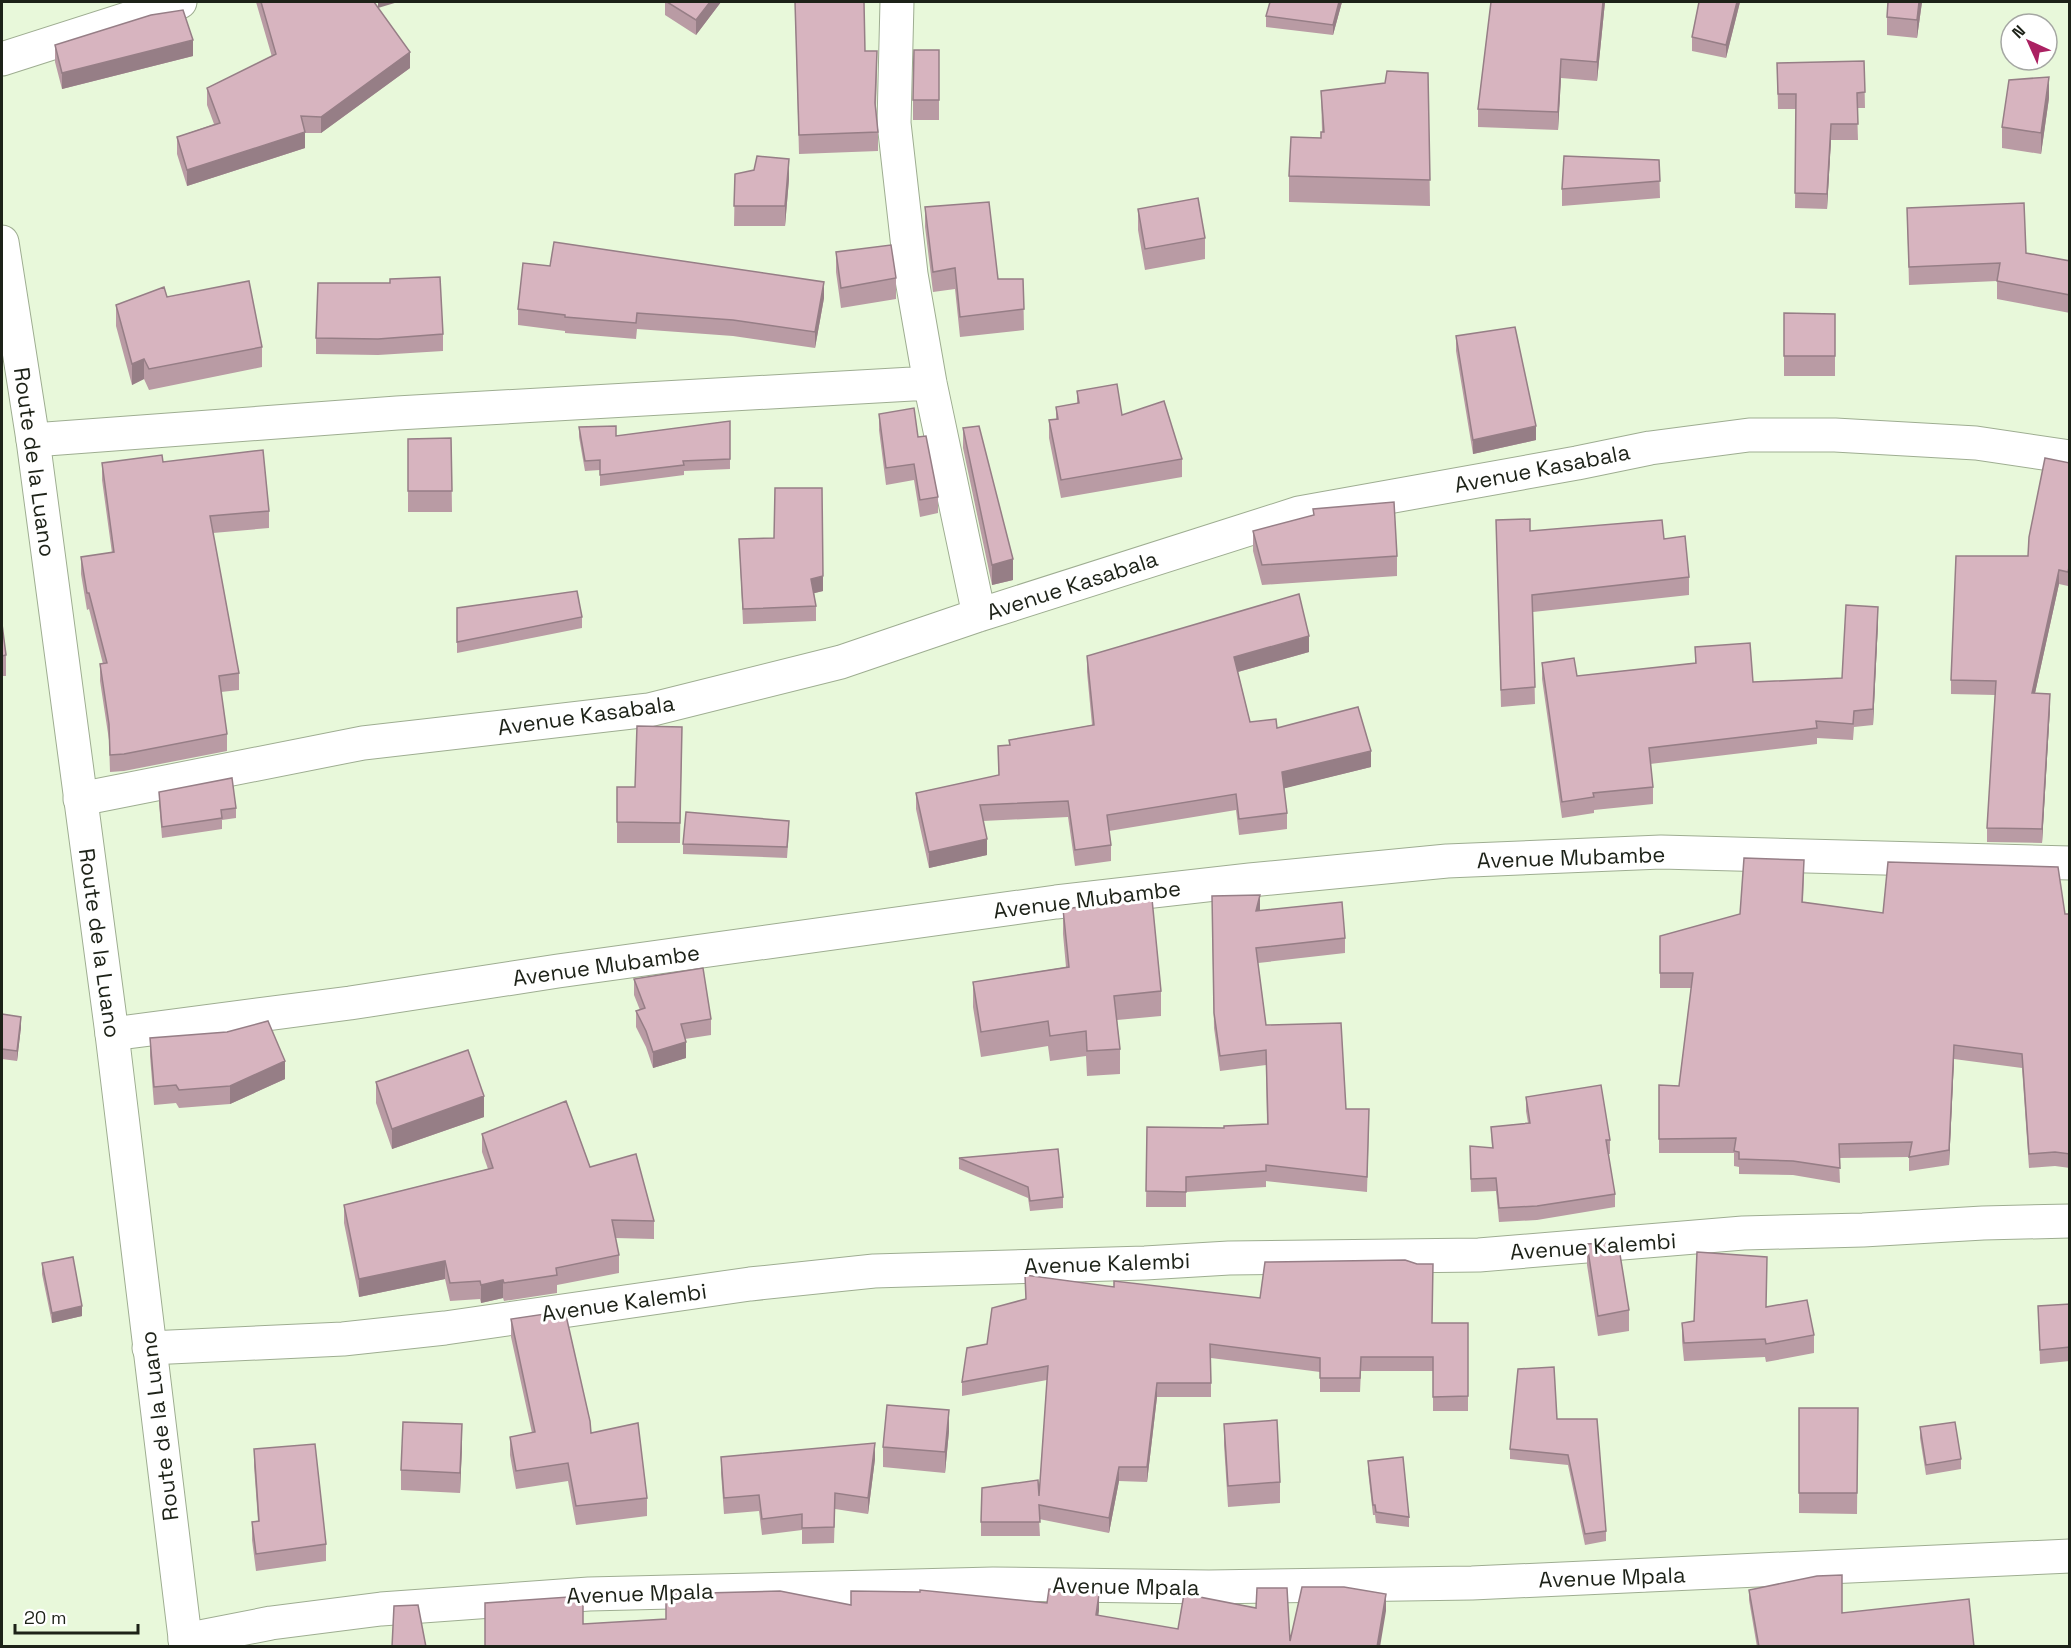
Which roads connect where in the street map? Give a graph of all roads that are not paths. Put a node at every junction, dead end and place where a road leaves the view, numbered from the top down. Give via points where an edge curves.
1 (180, 2) edge
2 (897, 2) edge
3 (2, 59) edge
4 (2, 242) edge
5 (930, 383) junction
6 (33, 440) junction
7 (2070, 457) edge
8 (979, 615) junction
9 (80, 799) junction
10 (2070, 863) edge
11 (112, 1034) junction
12 (2070, 1221) edge
13 (149, 1348) junction
14 (2070, 1556) edge
15 (185, 1643) edge

1 - 3 street
2 - 5 street via 894,123 911,274
4 - 6 street, Route de la Luano
5 - 6 street via 398,412
5 - 8 street
6 - 9 street, Route de la Luano
7 - 8 street, Avenue Kasabala via 1976,442 1846,435 1749,435 1700,440 1299,513
8 - 9 street, Avenue Kasabala via 841,662 649,710 363,743
9 - 11 street, Route de la Luano
10 - 11 street, Avenue Mubambe via 1661,852 1447,861 1056,902
11 - 13 street, Route de la Luano
12 - 13 street, Avenue Kalembi via 1743,1233 1479,1255 1229,1258 874,1271 343,1339
13 - 15 street, Route de la Luano
14 - 15 street, Avenue Mpala via 1472,1583 1209,1587 993,1584 589,1594 381,1610 272,1623

